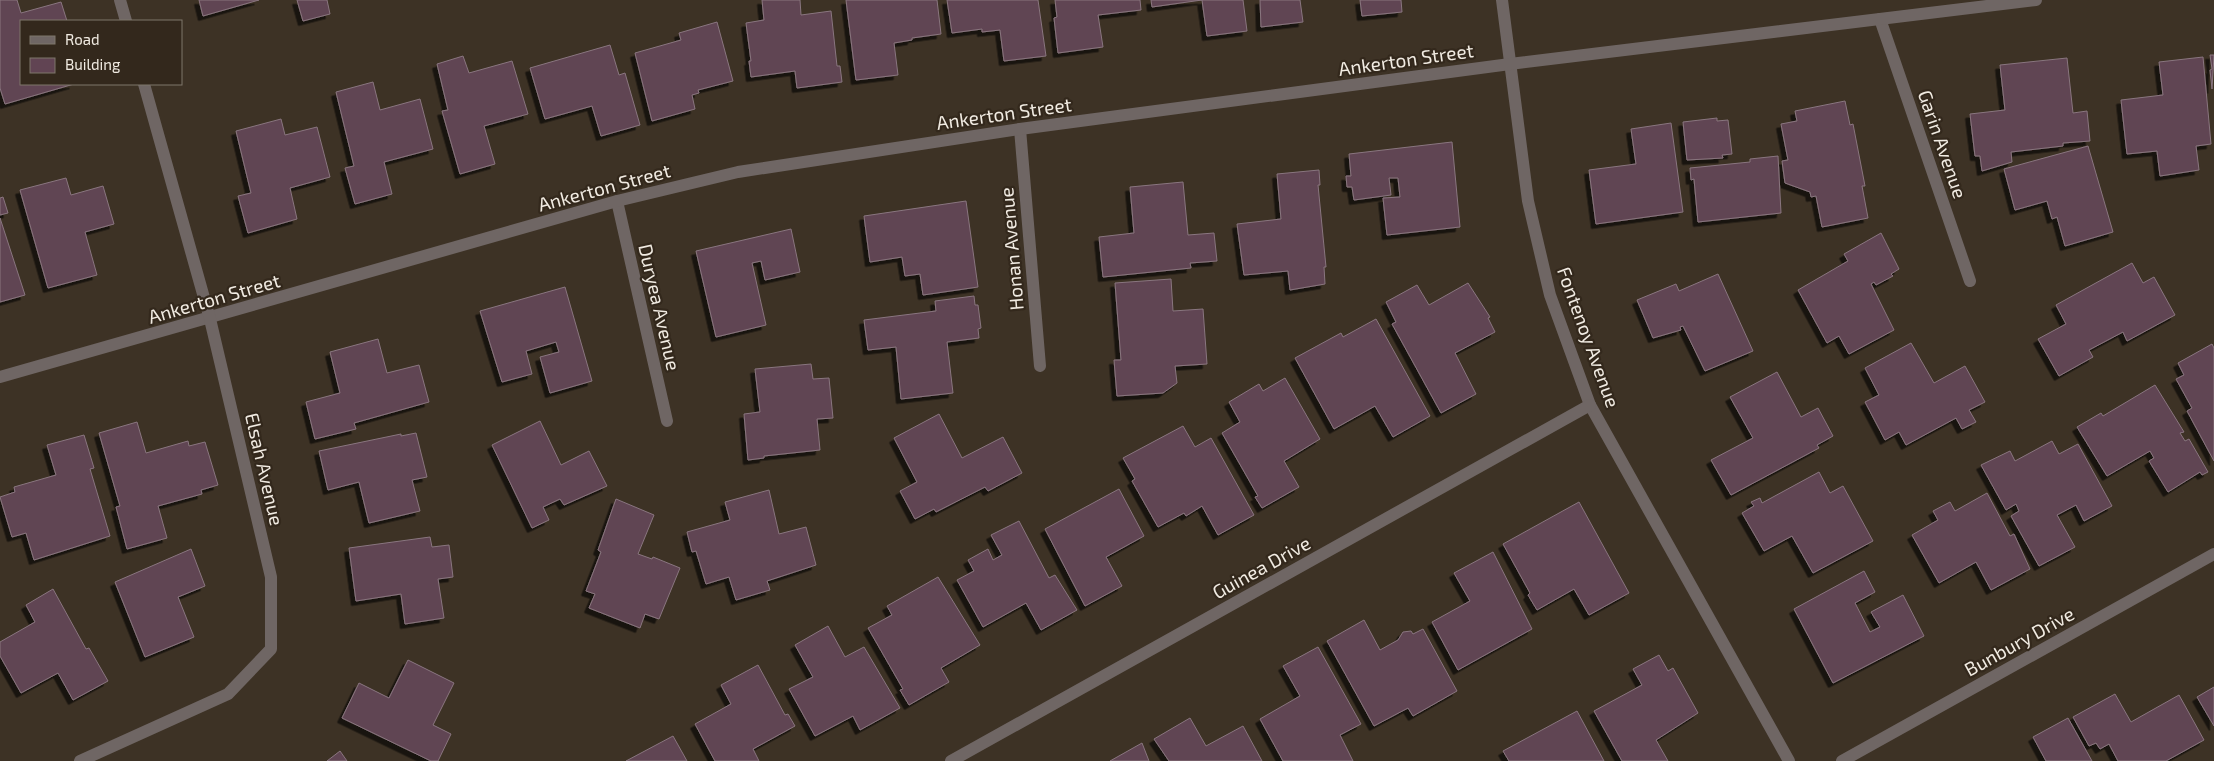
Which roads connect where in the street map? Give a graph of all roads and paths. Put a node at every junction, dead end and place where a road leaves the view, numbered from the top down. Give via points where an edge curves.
1 (120, 0) edge
2 (1502, 0) edge
3 (2036, 0) edge
4 (1880, 19) junction
5 (126, 20) edge
6 (1510, 64) junction
7 (144, 85) edge
8 (1020, 130) junction
9 (617, 201) junction
10 (1970, 281) dead end
11 (210, 319) junction
12 (1040, 366) dead end
13 (0, 378) edge
14 (1590, 405) junction
15 (667, 421) dead end
16 (2214, 554) edge
17 (80, 761) edge
18 (951, 761) edge
19 (1790, 761) edge
20 (1842, 761) edge

1 - 5 street
2 - 6 street, Fontenoy Avenue
3 - 4 street, Ankerton Street
4 - 6 street, Ankerton Street
4 - 10 street, Garin Avenue
6 - 8 street, Ankerton Street
6 - 14 street, Fontenoy Avenue via 1530,211 1550,295
7 - 11 street, Elsah Avenue
8 - 9 street, Ankerton Street via 738,172
8 - 12 street, Honan Avenue
9 - 11 street, Ankerton Street
9 - 15 street, Duryea Avenue
11 - 13 street, Ankerton Street
11 - 17 street, Elsah Avenue via 271,577 271,648 228,694
14 - 18 street, Guinea Drive
14 - 19 street, Fontenoy Avenue
16 - 20 street, Bunbury Drive

